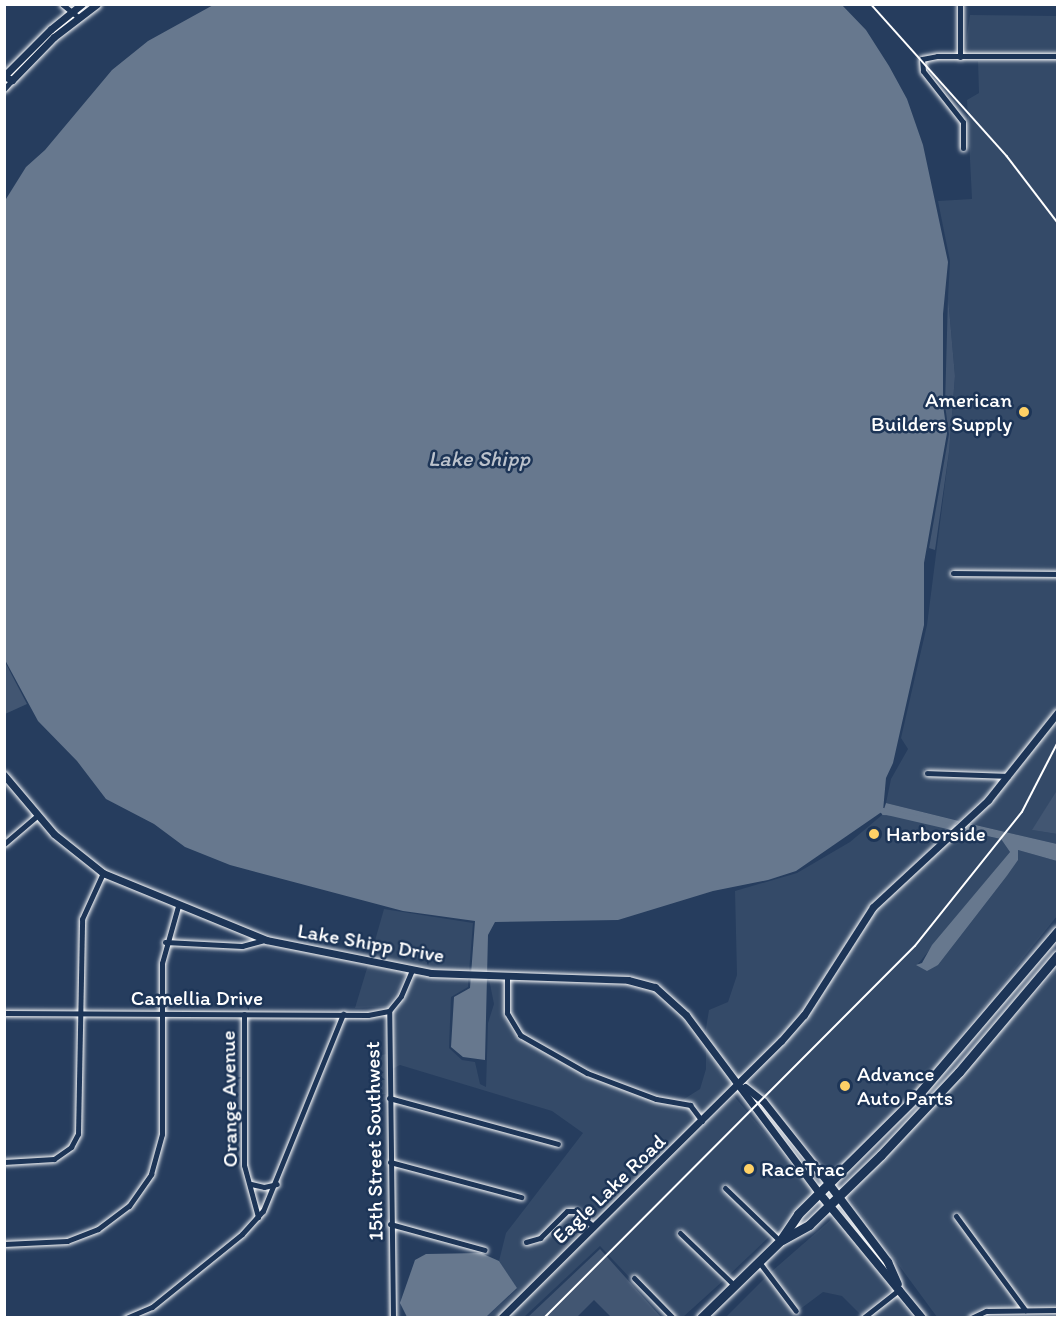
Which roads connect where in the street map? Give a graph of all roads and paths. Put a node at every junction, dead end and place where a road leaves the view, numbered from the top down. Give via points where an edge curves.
1 (62, 4) edge
2 (82, 4) edge
3 (97, 4) edge
4 (960, 4) edge
5 (72, 11) junction
6 (78, 17) junction
7 (1058, 56) edge
8 (960, 57) junction
9 (4, 76) edge
10 (12, 80) junction
11 (4, 89) edge
12 (963, 148) dead end
13 (953, 573) dead end
14 (1058, 574) edge
15 (1058, 712) edge
16 (927, 772) dead end
17 (4, 775) edge
18 (1010, 776) junction
19 (38, 815) junction
20 (4, 844) edge
21 (103, 873) junction
22 (178, 906) junction
23 (1058, 931) edge
24 (266, 940) junction
25 (165, 942) junction
26 (1058, 955) edge
27 (411, 970) junction
28 (503, 976) junction
29 (389, 1011) junction
30 (4, 1013) edge
31 (244, 1014) junction
32 (343, 1014) junction
33 (81, 1015) junction
34 (162, 1015) junction
35 (741, 1084) junction
36 (389, 1098) junction
37 (703, 1122) junction
38 (558, 1144) dead end
39 (390, 1161) junction
40 (4, 1162) edge
41 (251, 1184) junction
42 (277, 1184) junction
43 (830, 1184) junction
44 (725, 1188) dead end
45 (820, 1194) junction
46 (521, 1197) dead end
47 (839, 1197) junction
48 (829, 1206) junction
49 (956, 1216) dead end
50 (258, 1218) junction
51 (390, 1224) junction
52 (593, 1226) junction
53 (680, 1233) dead end
54 (526, 1242) dead end
55 (780, 1242) junction
56 (4, 1244) edge
57 (485, 1250) dead end
58 (759, 1262) junction
59 (634, 1278) dead end
60 (735, 1286) junction
61 (900, 1288) junction
62 (1025, 1310) junction
63 (1058, 1310) edge
64 (796, 1311) dead end
65 (126, 1317) edge
66 (393, 1317) edge
67 (501, 1317) edge
68 (673, 1317) edge
69 (701, 1317) edge
70 (863, 1317) edge
71 (922, 1317) edge
72 (970, 1317) edge

1 - 5 street
2 - 5 street
3 - 6 street
4 - 8 street
5 - 6 street
5 - 9 street
6 - 10 street
7 - 8 street
8 - 12 street via 928,56 921,66 963,122
9 - 10 street
10 - 11 street
13 - 14 street
15 - 18 street, Eagle Lake Road
16 - 18 street
17 - 19 street, Lake Shipp Drive
18 - 35 street, Eagle Lake Road via 873,907 804,1015
19 - 20 street
19 - 21 street, Lake Shipp Drive via 74,852
21 - 22 street, Lake Shipp Drive
21 - 33 street via 82,919
22 - 24 street, Lake Shipp Drive
22 - 25 street
23 - 43 highway via 944,1066
24 - 25 street via 242,945
24 - 27 street, Lake Shipp Drive
25 - 34 street
26 - 47 highway via 928,1106
27 - 28 street, Lake Shipp Drive
27 - 29 street, 15th Street Southwest via 404,991
28 - 35 street, Lake Shipp Drive via 628,980 655,987 682,1010
28 - 37 street via 507,1013 520,1035 587,1073 656,1099 690,1105
29 - 32 street, Camellia Drive
29 - 36 street, 15th Street Southwest
30 - 33 street, Camellia Drive
31 - 32 street, Camellia Drive
31 - 34 street, Camellia Drive
31 - 41 street, Orange Avenue via 244,1165
32 - 42 street
33 - 34 street, Camellia Drive
33 - 40 street via 81,1120 76,1140 66,1152 49,1161
34 - 56 street via 162,1134 156,1161 143,1188 115,1219 85,1236 49,1244
35 - 37 street, Eagle Lake Road
35 - 43 street via 763,1101
35 - 45 street via 754,1109
36 - 38 street
36 - 39 street, 15th Street Southwest
37 - 52 street, Eagle Lake Road
39 - 46 street
39 - 51 street, 15th Street Southwest
41 - 42 street
41 - 50 street, Orange Avenue
42 - 50 street
43 - 45 highway
43 - 47 main road
44 - 55 street
45 - 48 main road
45 - 55 highway via 798,1214
47 - 48 highway
47 - 61 main road via 888,1262
48 - 55 highway via 809,1225
48 - 61 main road via 880,1270
49 - 62 street
50 - 65 street via 152,1307
51 - 57 street
51 - 66 street, 15th Street Southwest
52 - 54 street via 575,1211 567,1211 540,1238
52 - 67 street, Eagle Lake Road
53 - 60 street
55 - 58 highway
58 - 60 highway
58 - 64 street
59 - 68 street
60 - 69 highway
61 - 70 street
61 - 71 main road
62 - 63 street
62 - 72 street via 986,1311

